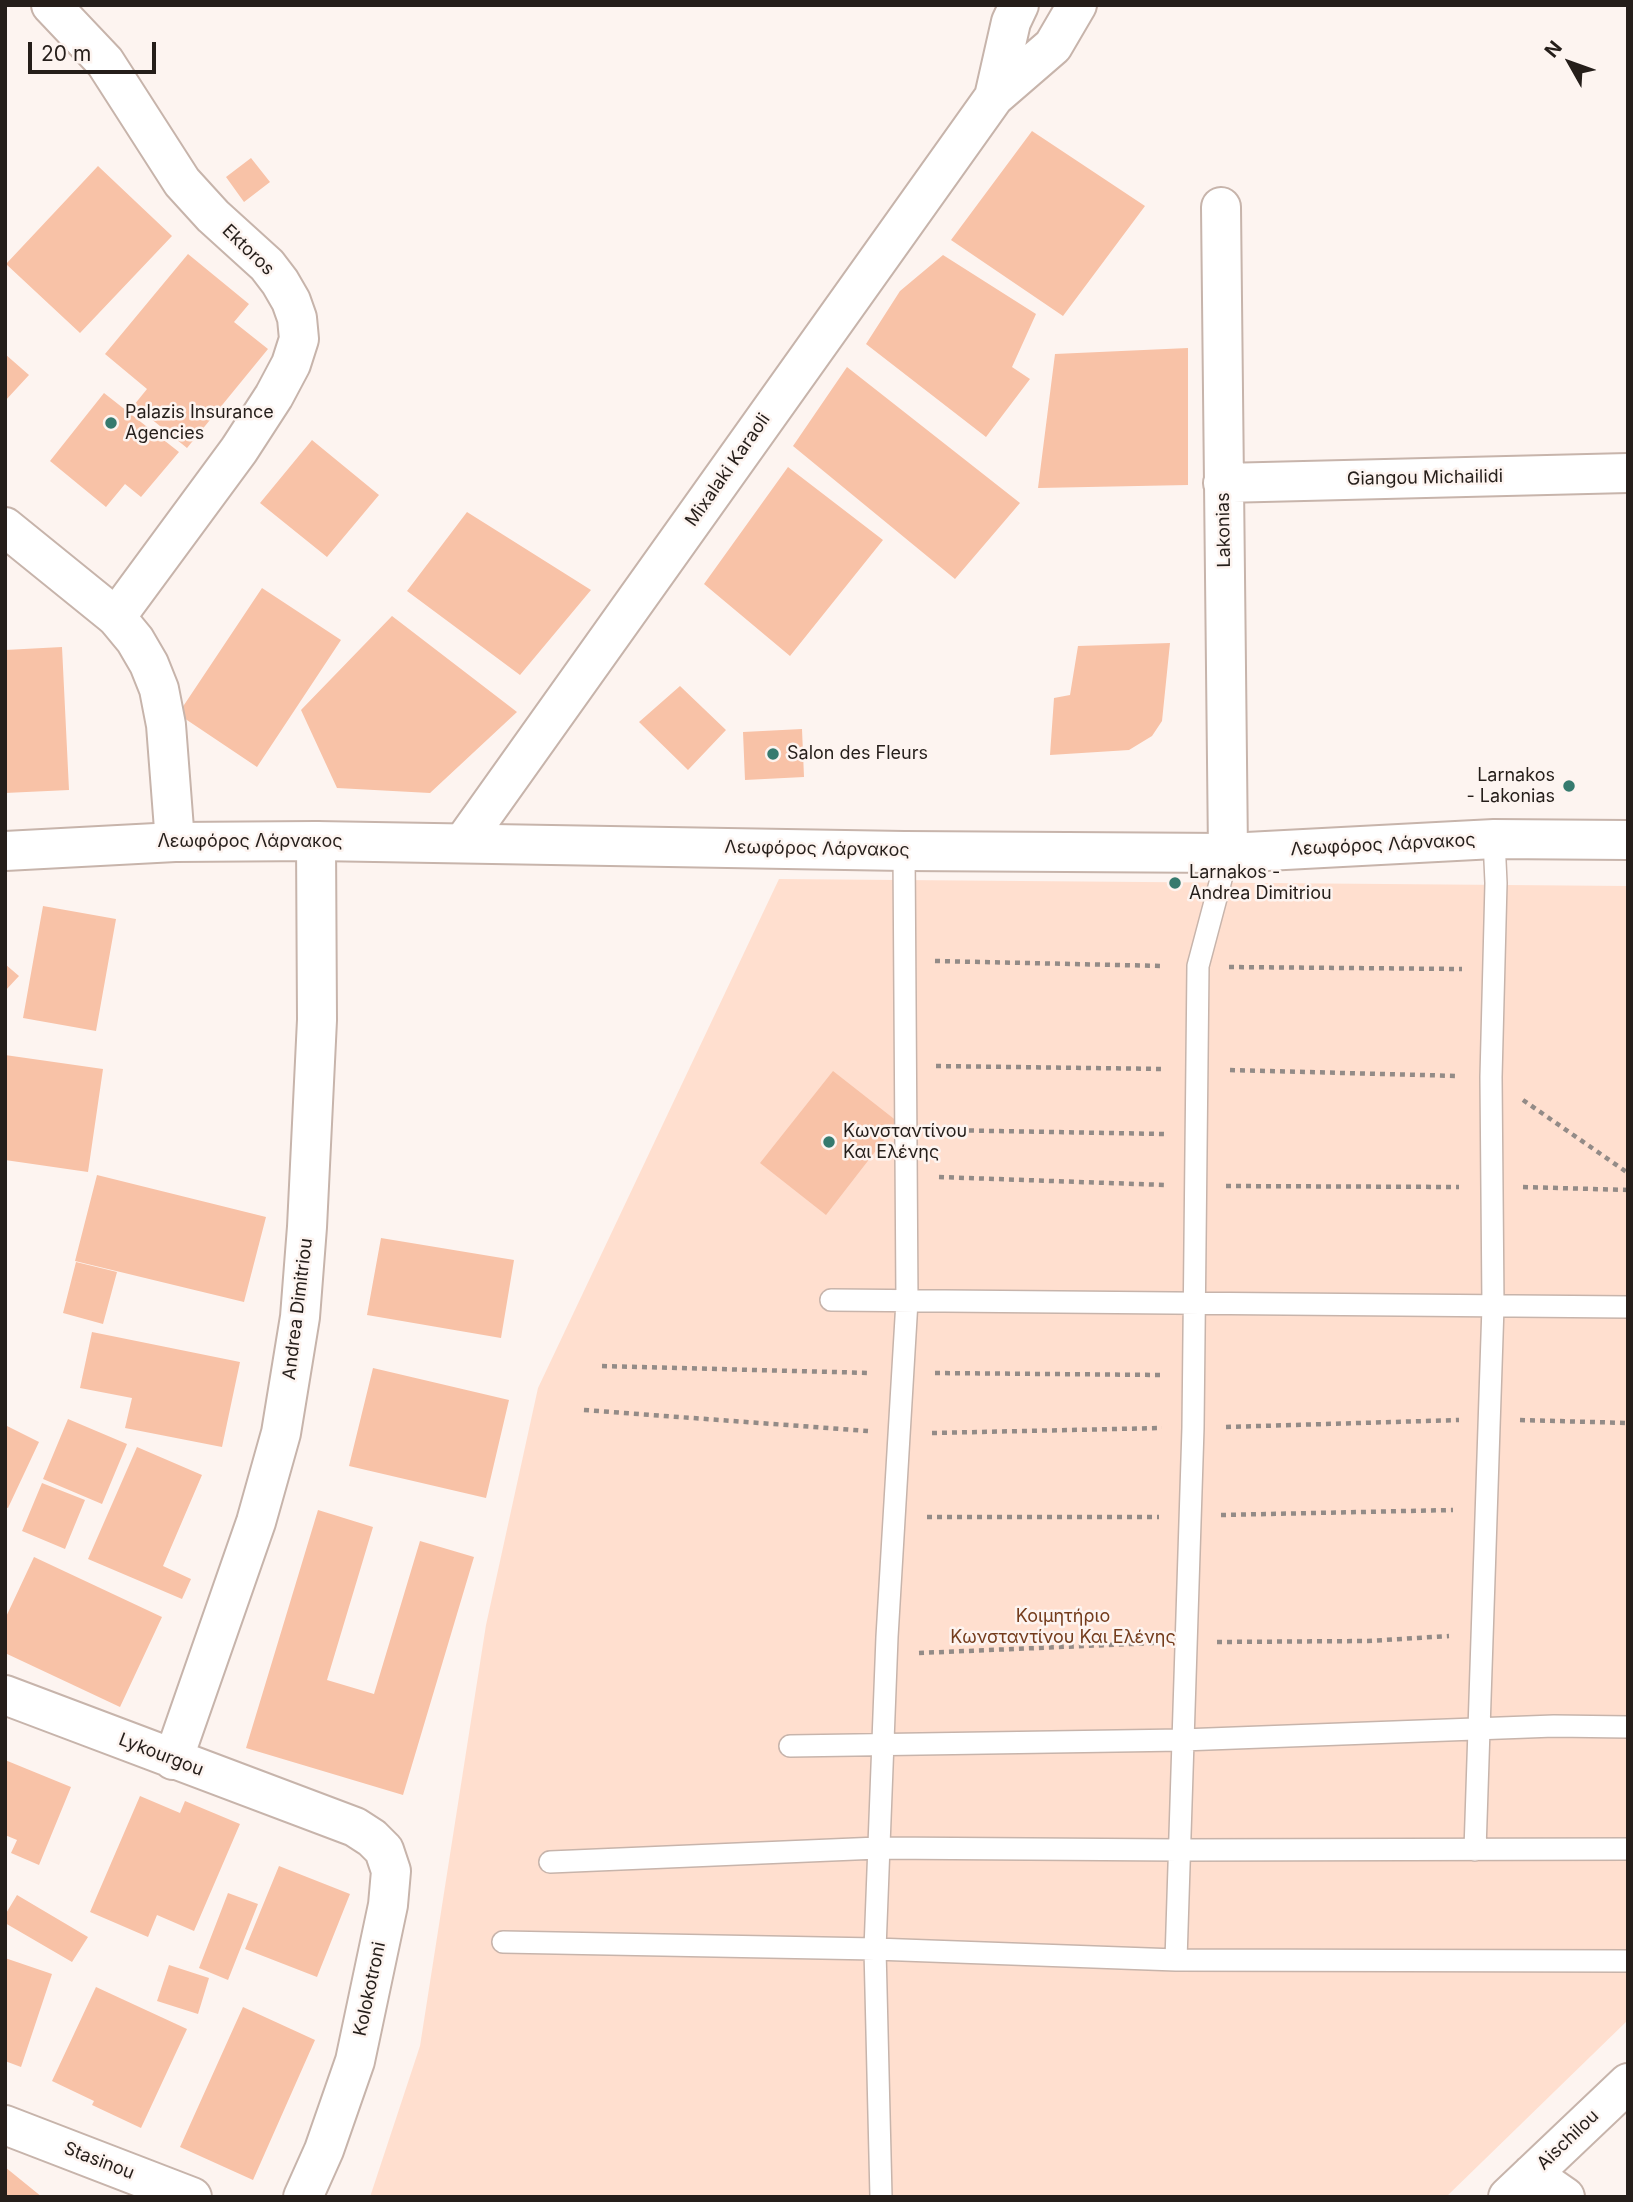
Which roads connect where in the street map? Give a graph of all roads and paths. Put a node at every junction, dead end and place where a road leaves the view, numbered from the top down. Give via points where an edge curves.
1 (51, 5) edge
2 (1019, 5) edge
3 (1077, 5) edge
4 (994, 97) junction
5 (1222, 207) dead end
6 (1628, 473) edge
7 (1223, 483) junction
8 (5, 527) edge
9 (116, 617) junction
10 (1494, 839) junction
11 (1628, 840) edge
12 (316, 841) junction
13 (175, 842) junction
14 (463, 844) junction
15 (5, 851) edge
16 (904, 851) junction
17 (1228, 852) junction
18 (907, 1065) junction
19 (1198, 1069) junction
20 (1491, 1077) junction
21 (907, 1130) junction
22 (1197, 1134) junction
23 (1628, 1173) edge
24 (907, 1175) junction
25 (1196, 1186) junction
26 (1492, 1186) junction
27 (1628, 1190) edge
28 (831, 1300) dead end
29 (907, 1301) junction
30 (1196, 1303) junction
31 (1493, 1306) junction
32 (1628, 1307) edge
33 (583, 1410) dead end
34 (1489, 1420) junction
35 (1628, 1423) edge
36 (1193, 1428) junction
37 (899, 1434) junction
38 (5, 1695) edge
39 (1628, 1727) edge
40 (1478, 1729) junction
41 (1182, 1740) junction
42 (883, 1743) junction
43 (790, 1746) dead end
44 (173, 1760) junction
45 (317, 1813) joint
46 (878, 1848) junction
47 (1628, 1849) edge
48 (1179, 1850) junction
49 (1475, 1850) junction
50 (550, 1862) dead end
51 (503, 1942) dead end
52 (875, 1949) junction
53 (1175, 1960) junction
54 (1628, 1961) edge
55 (1628, 2083) edge
56 (5, 2125) edge
57 (1520, 2185) edge
58 (192, 2197) edge
59 (303, 2197) edge
60 (881, 2197) edge
61 (1565, 2197) edge

1 - 9 street, Ektoros via 105,62 182,183 267,265 297,318 299,339 274,396
2 - 4 street, Mixalaki Karaoli
3 - 4 street, Mixalaki Karaoli via 1053,46
4 - 14 street, Mixalaki Karaoli
5 - 7 street, Lakonias
6 - 7 street, Giangou Michailidi
7 - 17 street, Lakonias
8 - 9 street
9 - 13 street via 135,640 159,689
10 - 11 street, Λεωφόρος Λάρνακος
10 - 17 street, Λεωφόρος Λάρνακος
10 - 20 lane
12 - 13 street, Λεωφόρος Λάρνακος
12 - 14 street, Λεωφόρος Λάρνακος
12 - 44 street, Andrea Dimitriou via 317,1020 300,1317 281,1433 256,1522
13 - 15 street, Λεωφόρος Λάρνακος
14 - 16 street, Λεωφόρος Λάρνακος
16 - 17 street, Λεωφόρος Λάρνακος
16 - 18 lane
17 - 19 lane via 1198,966
18 - 19 path
18 - 21 lane
19 - 20 path
19 - 22 lane
20 - 23 path
20 - 26 lane
21 - 22 path
21 - 24 lane
22 - 25 lane
24 - 25 path
24 - 29 lane
25 - 26 path
25 - 30 lane
26 - 27 path
26 - 31 lane
28 - 29 lane
29 - 30 lane
29 - 37 lane
30 - 31 lane
30 - 36 lane
31 - 32 lane
31 - 34 lane
33 - 37 path
34 - 35 path
34 - 36 path
34 - 40 lane
36 - 37 path
36 - 41 lane
37 - 42 lane
38 - 44 street, Lykourgou
39 - 40 lane
40 - 41 lane
40 - 49 lane
41 - 42 lane
41 - 48 lane
42 - 43 lane
42 - 46 lane
44 - 45 street, Lykourgou
45 - 59 street, Kolokotroni via 372,1838 384,1850 391,1871 355,2061
46 - 48 lane
46 - 50 lane
46 - 52 lane
47 - 49 lane
48 - 49 lane
48 - 53 lane
51 - 52 lane
52 - 53 lane
52 - 60 lane
53 - 54 lane
55 - 57 street, Aischilou
56 - 58 street, Stasinou
57 - 61 street

